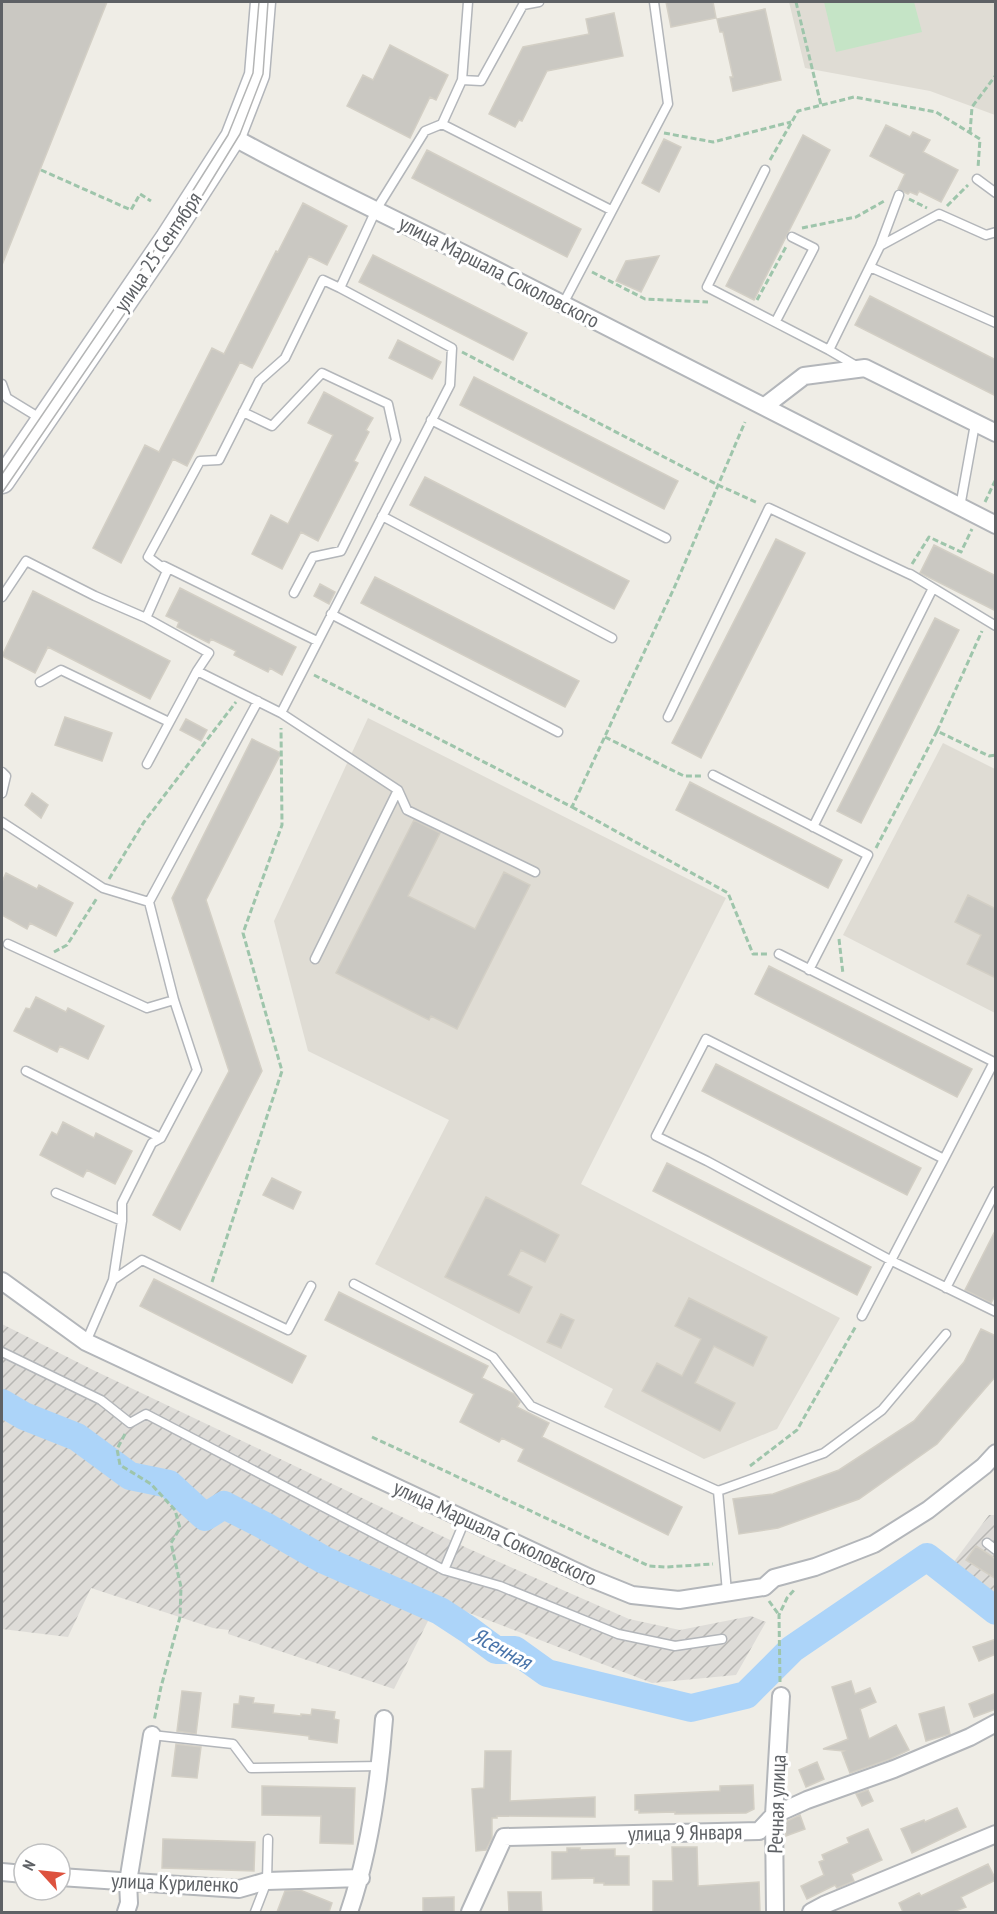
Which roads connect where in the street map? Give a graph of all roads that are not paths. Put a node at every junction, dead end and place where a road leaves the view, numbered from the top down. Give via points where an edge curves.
1 (263, 2) edge
2 (468, 2) edge
3 (539, 2) edge
4 (654, 2) edge
5 (462, 80) junction
6 (442, 124) junction
7 (233, 137) junction
8 (765, 170) road end
9 (977, 178) road end
10 (996, 193) edge
11 (899, 195) road end
12 (376, 210) junction
13 (611, 210) junction
14 (996, 232) edge
15 (792, 237) road end
16 (880, 246) junction
17 (870, 267) junction
18 (340, 288) junction
19 (563, 304) junction
20 (776, 321) junction
21 (996, 323) edge
22 (829, 350) junction
23 (861, 369) junction
24 (2, 384) edge
25 (765, 406) junction
26 (243, 412) junction
27 (44, 420) junction
28 (431, 420) junction
29 (975, 424) junction
30 (996, 434) edge
31 (2, 481) edge
32 (960, 507) junction
33 (382, 516) junction
34 (996, 525) edge
35 (666, 538) dead end
36 (154, 561) junction
37 (933, 588) junction
38 (294, 593) dead end
39 (2, 597) edge
40 (332, 614) junction
41 (146, 618) junction
42 (996, 626) edge
43 (612, 638) dead end
44 (317, 641) junction
45 (197, 671) junction
46 (40, 682) dead end
47 (258, 701) junction
48 (281, 712) junction
49 (668, 717) dead end
50 (169, 722) junction
51 (558, 732) dead end
52 (147, 764) dead end
53 (2, 772) edge
54 (713, 775) road end
55 (398, 790) junction
56 (2, 793) edge
57 (2, 822) edge
58 (813, 827) junction
59 (535, 872) dead end
60 (149, 902) junction
61 (8, 944) dead end
62 (779, 954) road end
63 (315, 959) dead end
64 (809, 970) junction
65 (174, 1000) junction
66 (26, 1071) dead end
67 (161, 1138) junction
68 (944, 1159) junction
69 (996, 1191) edge
70 (56, 1193) dead end
71 (122, 1221) junction
72 (892, 1261) junction
73 (114, 1280) junction
74 (2, 1281) edge
75 (354, 1284) dead end
76 (310, 1286) dead end
77 (946, 1288) junction
78 (996, 1312) edge
79 (862, 1316) road end
80 (946, 1334) dead end
81 (86, 1342) junction
82 (2, 1352) edge
83 (996, 1453) edge
84 (718, 1491) junction
85 (465, 1520) junction
86 (987, 1543) dead end
87 (996, 1550) edge
88 (444, 1570) junction
89 (727, 1592) junction
90 (722, 1639) dead end
91 (781, 1689) road end
92 (384, 1719) dead end
93 (996, 1724) edge
94 (152, 1735) joint
95 (381, 1766) junction
96 (774, 1815) junction
97 (996, 1834) edge
98 (268, 1839) dead end
99 (72, 1878) edge
100 (361, 1878) junction
101 (267, 1881) junction
102 (128, 1882) junction
103 (126, 1912) edge
104 (255, 1912) edge
105 (349, 1912) edge
106 (470, 1912) edge
107 (775, 1912) edge
108 (811, 1912) edge

1 - 7 main road, улица 25 Сентября via 257,75
2 - 5 lane
3 - 5 lane via 523,5 481,81
4 - 13 lane via 668,104
5 - 6 lane
6 - 12 lane via 425,131
6 - 13 lane
7 - 12 street, улица Маршала Соколовского
7 - 27 main road, улица 25 Сентября
8 - 20 lane via 707,287
9 - 10 lane
11 - 16 lane
12 - 18 lane
12 - 19 street, улица Маршала Соколовского
13 - 19 lane
14 - 16 lane via 986,235 939,214
15 - 20 lane via 814,249
16 - 17 lane
17 - 21 lane
17 - 22 lane
18 - 26 lane via 323,280 285,358 259,381
18 - 28 lane via 452,348 450,385
19 - 25 street, улица Маршала Соколовского
20 - 22 lane
22 - 23 lane
23 - 25 street via 804,376
23 - 29 street
24 - 27 lane via 6,398
25 - 32 street, улица Маршала Соколовского
26 - 36 lane via 219,460 200,461 148,557
26 - 38 lane via 272,426 322,373 388,404 396,440 341,551 313,557
27 - 31 main road, улица 25 Сентября
28 - 33 lane
28 - 35 lane
29 - 30 street
29 - 32 lane
32 - 34 street, улица Маршала Соколовского
33 - 40 lane
33 - 43 lane
36 - 41 lane via 167,571
36 - 44 lane
37 - 42 lane
37 - 49 lane via 769,508
37 - 58 lane
39 - 41 lane via 26,561
40 - 44 lane
40 - 51 lane
41 - 45 lane via 209,653
44 - 48 lane
45 - 47 lane
45 - 50 lane
46 - 50 lane via 61,670
47 - 48 lane
47 - 60 lane
48 - 55 lane
50 - 52 lane
53 - 56 lane via 6,776
54 - 58 lane
55 - 59 lane via 407,810
55 - 63 lane
57 - 60 lane via 103,888
58 - 64 lane via 868,855
60 - 65 lane
61 - 65 lane via 147,1008
62 - 64 lane
64 - 68 lane via 994,1062
65 - 67 lane via 197,1071
66 - 67 lane
67 - 71 lane via 152,1143 122,1203
68 - 72 lane
68 - 72 lane via 706,1039 657,1136
69 - 77 lane
70 - 71 lane
71 - 73 lane
72 - 77 lane
72 - 79 lane
73 - 76 lane via 142,1260 288,1330
73 - 81 lane
74 - 81 street, улица Маршала Соколовского
75 - 84 lane via 493,1357 531,1406
77 - 78 lane
80 - 84 lane via 882,1410 824,1453
81 - 85 street, улица Маршала Соколовского
82 - 88 lane via 101,1400 130,1423 146,1414
83 - 89 street, улица Маршала Соколовского via 928,1510 874,1544 774,1578 764,1587
84 - 89 lane
85 - 88 lane
85 - 89 street, улица Маршала Соколовского via 632,1595 679,1600
86 - 87 lane
88 - 90 lane via 500,1586 618,1634 675,1646
91 - 96 street, Речная улица
92 - 95 street
93 - 96 street, улица 9 Января
94 - 95 lane via 233,1744 251,1768
94 - 102 street
95 - 100 street
96 - 106 street, улица 9 Января via 759,1831 504,1837
96 - 107 street, Речная улица
97 - 108 street
98 - 101 lane
99 - 102 street, улица Куриленко
100 - 101 street, улица Куриленко
100 - 105 street
101 - 102 street, улица Куриленко via 239,1889
101 - 104 lane
102 - 103 street

